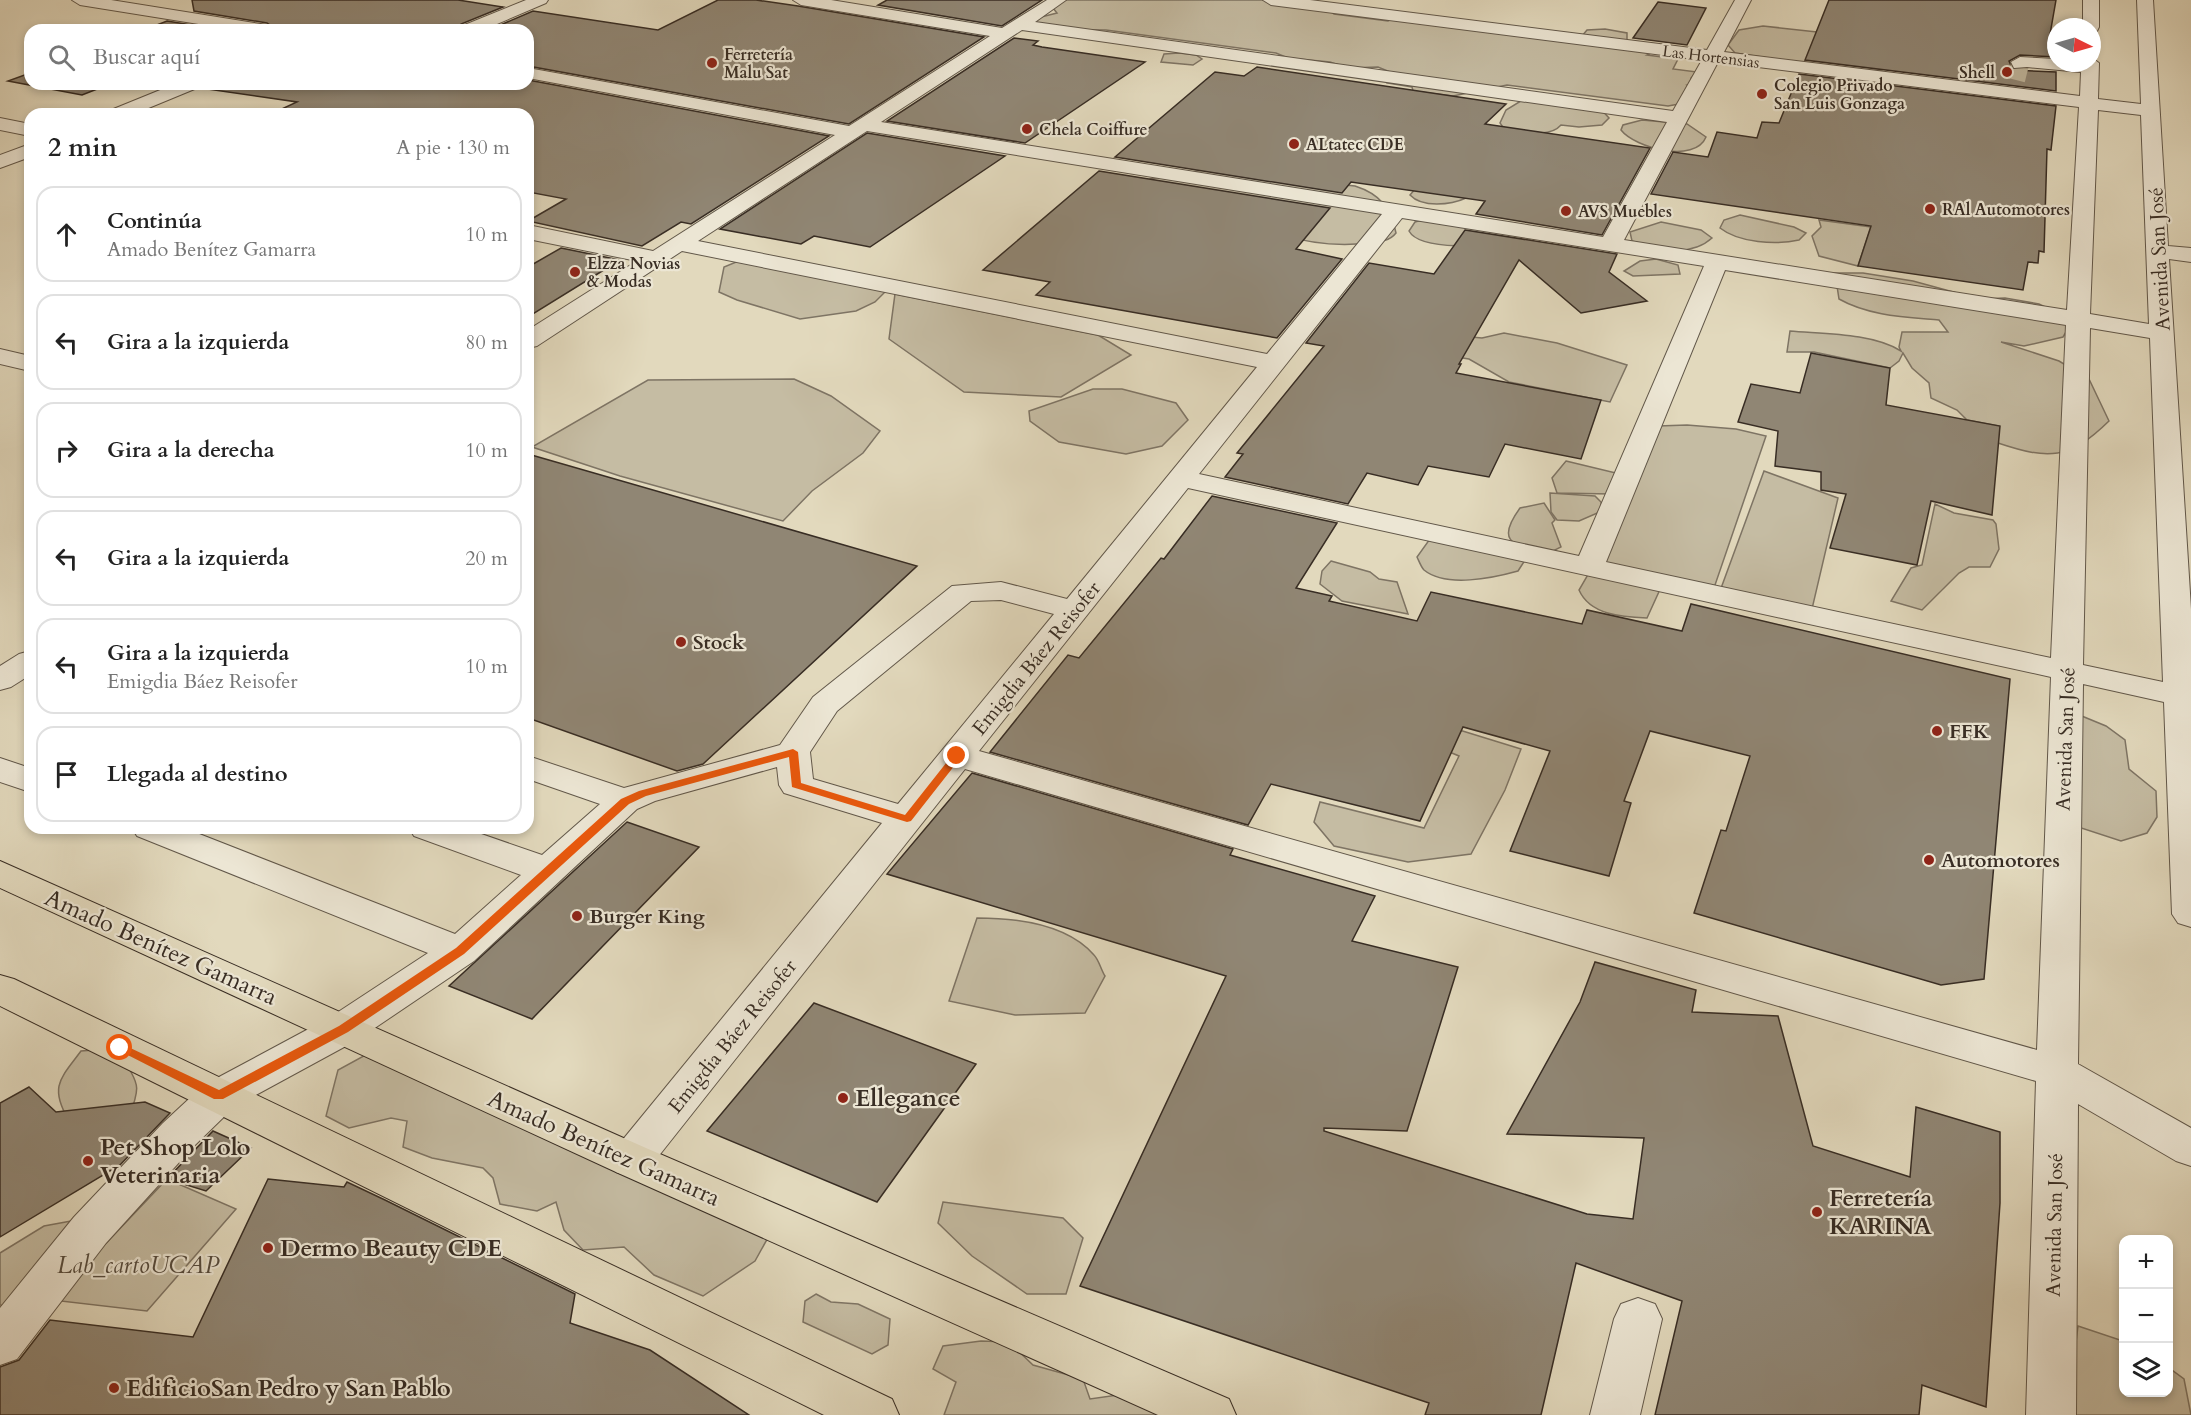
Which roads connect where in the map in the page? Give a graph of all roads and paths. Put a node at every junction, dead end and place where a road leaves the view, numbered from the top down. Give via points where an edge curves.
1 (80, 0) edge
2 (540, 0) edge
3 (801, 0) edge
4 (1058, 0) edge
5 (1271, 0) edge
6 (1403, 0) edge
7 (1743, 0) edge
8 (2091, 0) edge
9 (2145, 0) edge
10 (1387, 15) junction
11 (2091, 18) edge
12 (230, 24) edge
13 (482, 24) edge
14 (1012, 29) junction
15 (1714, 56) junction
16 (2047, 63) edge
17 (2090, 72) edge
18 (534, 74) edge
19 (2016, 79) junction
20 (176, 90) edge
21 (2089, 103) junction
22 (133, 108) edge
23 (2152, 111) junction
24 (1680, 118) junction
25 (0, 124) edge
26 (24, 129) edge
27 (857, 129) junction
28 (24, 152) edge
29 (0, 162) edge
30 (1396, 211) junction
31 (534, 233) edge
32 (679, 244) junction
33 (1610, 245) junction
34 (2159, 250) junction
35 (2191, 255) edge
36 (656, 258) junction
37 (1716, 262) junction
38 (2078, 320) junction
39 (2163, 333) junction
40 (534, 337) edge
41 (0, 356) edge
42 (24, 362) edge
43 (1274, 363) junction
44 (1181, 478) junction
45 (2181, 488) edge
46 (1588, 567) junction
47 (1075, 610) junction
48 (2066, 671) junction
49 (2181, 696) junction
50 (793, 752) junction
51 (957, 756) junction
52 (0, 769) edge
53 (534, 769) edge
54 (24, 779) edge
55 (625, 801) junction
56 (907, 819) junction
57 (165, 834) edge
58 (444, 834) edge
59 (546, 870) junction
60 (0, 873) edge
61 (2191, 914) edge
62 (460, 951) junction
63 (0, 989) edge
64 (343, 1029) junction
65 (2056, 1071) junction
66 (219, 1096) junction
67 (2191, 1149) edge
68 (632, 1160) junction
69 (1638, 1319) dead end
70 (0, 1344) edge
71 (874, 1415) edge
72 (1211, 1415) edge
73 (1615, 1415) edge
74 (2051, 1415) edge

1 - 12 street
2 - 13 street
3 - 14 street
4 - 14 street
5 - 10 street, Las Hortensias
6 - 10 street
7 - 15 street
8 - 11 street
9 - 23 street, Avenida San José
10 - 15 street, Las Hortensias
14 - 24 street
14 - 27 street
15 - 19 street, Las Hortensias
15 - 24 street
16 - 19 street via 2020,62
17 - 21 street, Avenida San José
18 - 27 street
19 - 21 street, Las Hortensias
20 - 22 street
21 - 23 street, Las Hortensias
21 - 38 street, Avenida San José
23 - 34 street, Avenida San José
24 - 33 street
25 - 26 street
27 - 30 street
27 - 32 street
28 - 29 street
30 - 33 street
30 - 43 street, Emigdia Báez Reisofer
31 - 36 street
32 - 36 street
32 - 43 street
33 - 37 street
34 - 35 street
34 - 39 street, Avenida San José
36 - 40 street
37 - 38 street
37 - 46 street
38 - 39 street
38 - 48 street, Avenida San José
39 - 45 street, Avenida San José
41 - 42 street
43 - 44 street, Emigdia Báez Reisofer
44 - 46 street
44 - 47 street, Emigdia Báez Reisofer
45 - 49 street, Avenida San José
46 - 48 street
47 - 50 street via 1001,591 963,592 825,704
47 - 51 street, Emigdia Báez Reisofer
48 - 49 street
48 - 65 street, Avenida San José
49 - 61 street, Avenida San José
50 - 55 street
50 - 56 street via 796,785
51 - 56 street, Emigdia Báez Reisofer
51 - 65 street
52 - 54 street
53 - 55 street
55 - 59 street
56 - 68 street, Emigdia Báez Reisofer
57 - 62 street
58 - 59 street
59 - 62 street
60 - 64 main road, Amado Benítez Gamarra
62 - 64 street
63 - 66 main road
64 - 66 street
64 - 68 main road, Amado Benítez Gamarra
65 - 67 street
65 - 74 street, Avenida San José
66 - 70 street via 90,1230
66 - 71 main road
68 - 72 main road, Amado Benítez Gamarra
69 - 73 street

